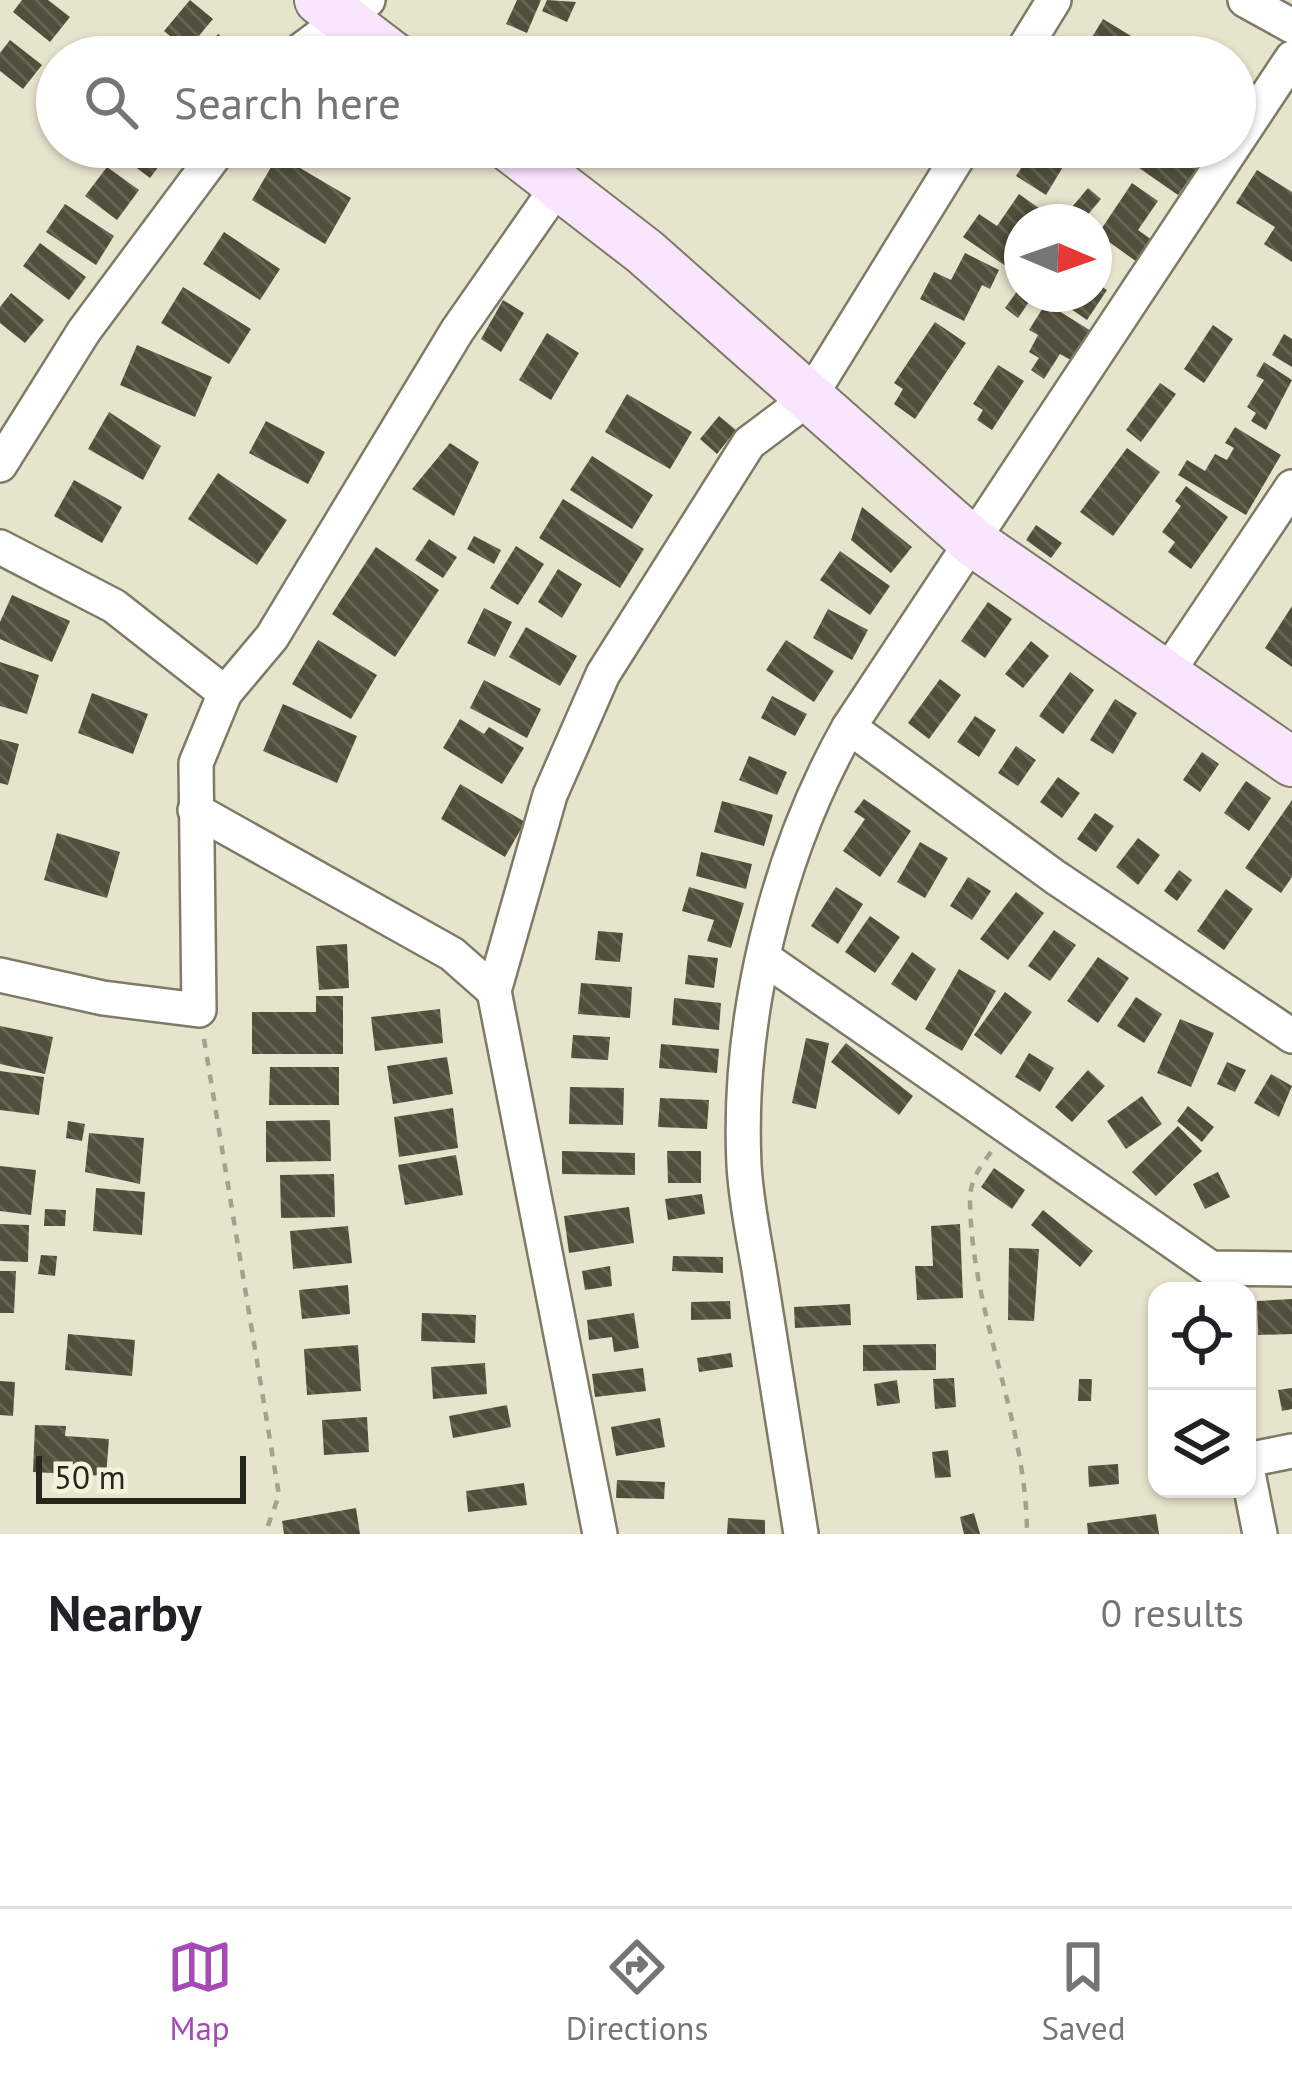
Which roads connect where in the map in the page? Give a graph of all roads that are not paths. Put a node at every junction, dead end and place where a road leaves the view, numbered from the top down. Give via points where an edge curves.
1 (1054, 0) edge
2 (1245, 0) edge
3 (344, 7) edge
4 (1292, 26) edge
5 (314, 36) edge
6 (373, 36) edge
7 (1032, 36) edge
8 (1292, 58) edge
9 (1256, 113) edge
10 (205, 168) edge
11 (535, 168) edge
12 (951, 168) edge
13 (1220, 168) edge
14 (558, 186) junction
15 (809, 398) junction
16 (0, 465) edge
17 (1292, 487) edge
18 (973, 542) junction
19 (0, 547) edge
20 (1165, 676) junction
21 (225, 693) junction
22 (849, 727) junction
23 (1292, 762) edge
24 (195, 810) junction
25 (764, 958) junction
26 (0, 975) edge
27 (494, 991) junction
28 (1292, 1036) edge
29 (1292, 1269) edge
30 (1213, 1279) edge
31 (1292, 1450) edge
32 (1256, 1461) edge
33 (1253, 1498) edge
34 (600, 1534) edge
35 (801, 1534) edge
36 (1260, 1534) edge

1 - 7 street
2 - 4 street
3 - 5 street
3 - 6 street
8 - 9 street
10 - 16 street via 84,331
11 - 14 street
12 - 15 street
13 - 18 street
14 - 15 street
14 - 21 street via 457,331 272,638
15 - 18 street
15 - 27 street via 749,443 603,674 550,795
17 - 20 street
18 - 20 street
18 - 22 street
19 - 21 street via 115,605
20 - 23 street
21 - 24 street via 196,764
22 - 25 street via 816,786
22 - 28 street
24 - 26 street via 199,1010
24 - 27 street via 452,954
25 - 30 street
25 - 35 street via 744,1095 744,1168
27 - 34 street
29 - 30 street
31 - 32 street
33 - 36 street

